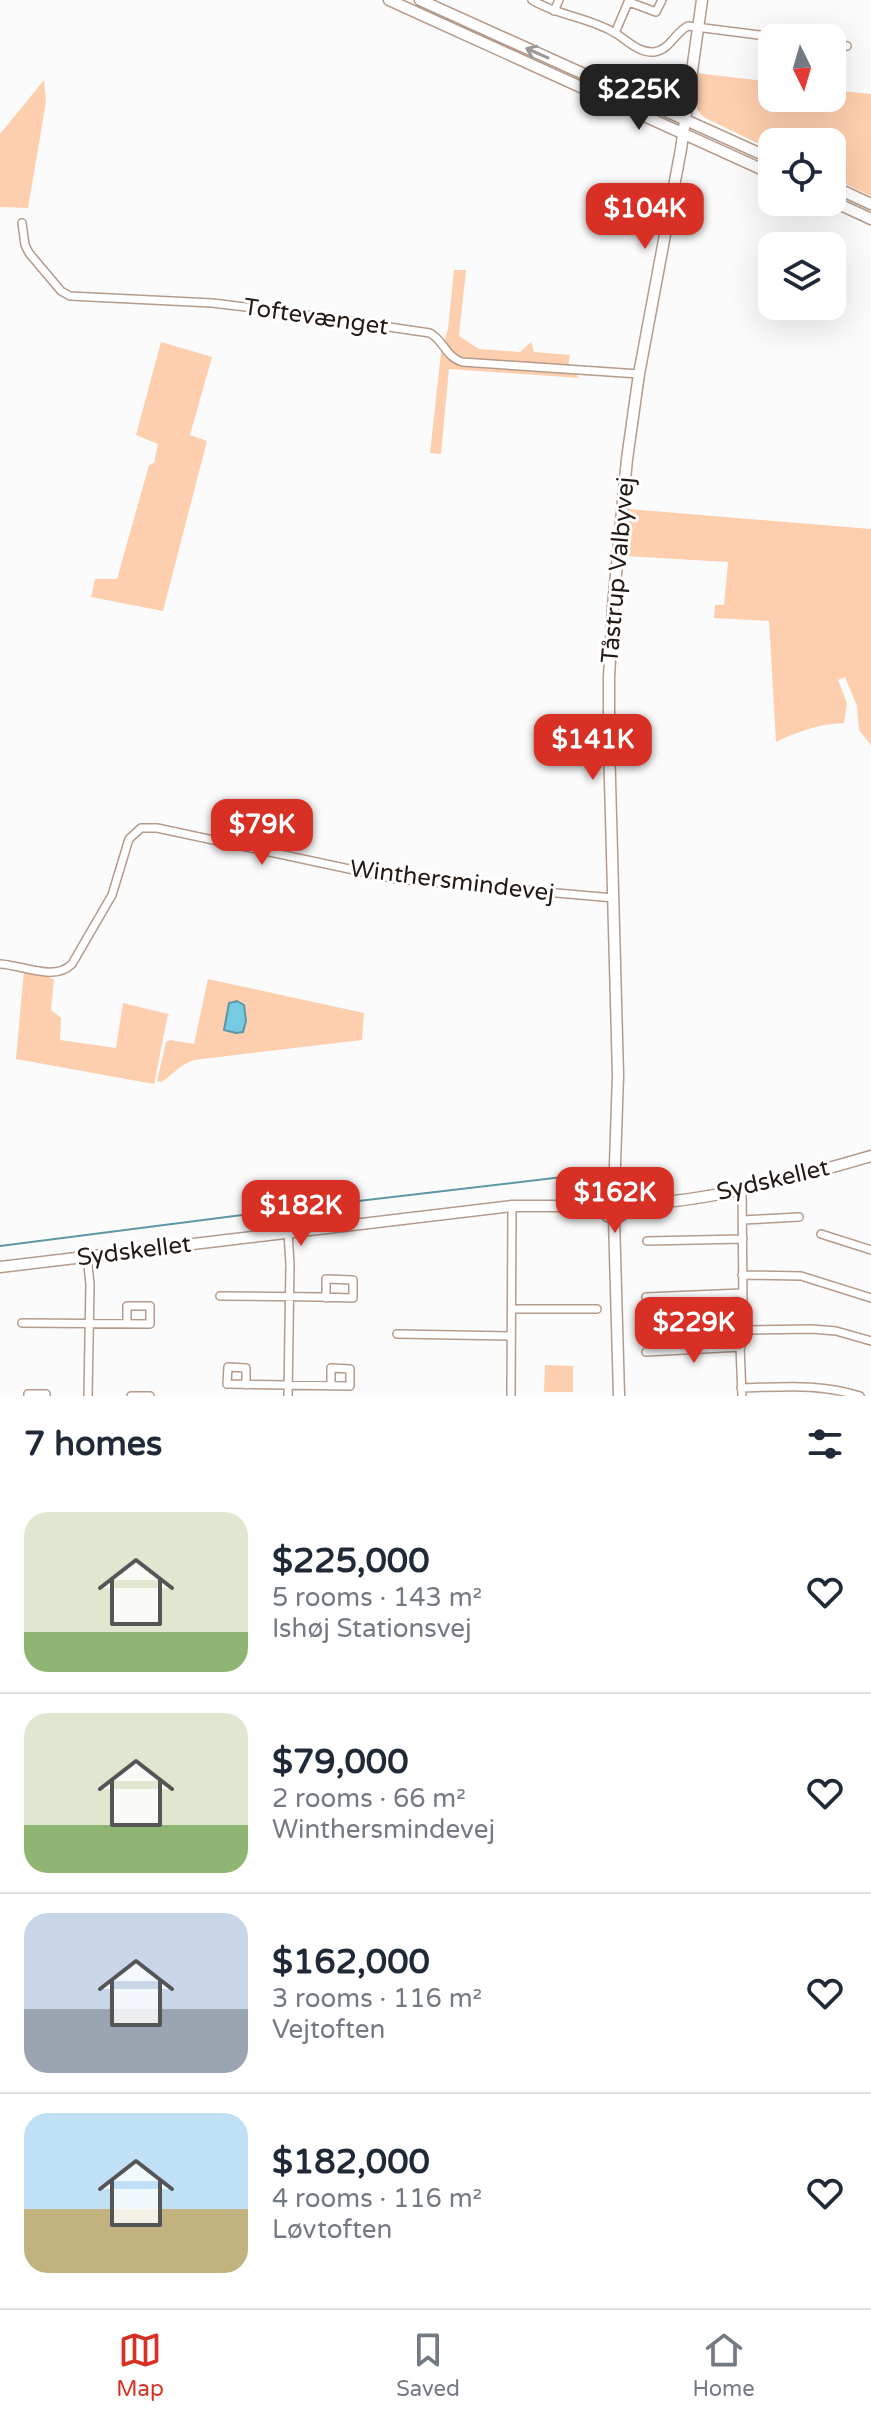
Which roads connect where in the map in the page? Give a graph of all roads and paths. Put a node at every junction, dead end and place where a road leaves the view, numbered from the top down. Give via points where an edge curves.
1 (389, 0) edge
2 (420, 0) edge
3 (532, 0) edge
4 (559, 0) edge
5 (662, 0) edge
6 (702, 0) edge
7 (629, 1) edge
8 (554, 11) junction
9 (698, 28) junction
10 (615, 33) junction
11 (758, 35) edge
12 (685, 121) junction
13 (683, 134) junction
14 (758, 153) edge
15 (758, 168) edge
16 (846, 192) edge
17 (871, 204) edge
18 (846, 207) edge
19 (871, 219) edge
20 (22, 223) dead end
21 (639, 374) junction
22 (614, 898) junction
23 (0, 964) edge
24 (871, 1156) edge
25 (742, 1189) junction
26 (614, 1194) junction
27 (626, 1205) junction
28 (512, 1206) junction
29 (602, 1206) junction
30 (799, 1217) dead end
31 (614, 1218) junction
32 (743, 1220) junction
33 (288, 1232) junction
34 (821, 1234) dead end
35 (743, 1239) junction
36 (647, 1241) dead end
37 (871, 1250) edge
38 (87, 1256) junction
39 (0, 1267) edge
40 (742, 1275) junction
41 (742, 1293) junction
42 (220, 1296) dead end
43 (289, 1297) junction
44 (646, 1297) dead end
45 (326, 1298) junction
46 (871, 1298) edge
47 (512, 1309) junction
48 (597, 1309) dead end
49 (22, 1323) dead end
50 (89, 1324) junction
51 (127, 1324) dead end
52 (741, 1330) junction
53 (397, 1334) dead end
54 (511, 1336) junction
55 (871, 1341) edge
56 (741, 1347) junction
57 (646, 1352) dead end
58 (246, 1385) dead end
59 (288, 1385) junction
60 (331, 1386) dead end
61 (742, 1392) edge
62 (28, 1396) edge
63 (46, 1396) edge
64 (88, 1396) edge
65 (131, 1396) edge
66 (150, 1396) edge
67 (288, 1396) edge
68 (511, 1396) edge
69 (619, 1396) edge
70 (860, 1396) edge

1 - 13 street
12 -> 2 street
3 - 8 street
4 - 8 street
5 - 7 street via 656,12
6 - 9 street, Tåstrup Valbyvej
7 - 10 street
8 - 10 street
9 - 10 street via 683,28 669,46 654,52 635,48
9 - 11 street
9 - 12 street, Tåstrup Valbyvej
12 - 13 street, Tåstrup Valbyvej
12 - 14 street
13 - 15 street
13 - 21 street, Tåstrup Valbyvej
16 - 17 street
18 - 19 street
20 - 21 street, Toftevænget via 29,253 70,296 279,311 430,333 462,362
21 - 22 street, Tåstrup Valbyvej via 616,559 609,677
22 - 23 street, Winthersmindevej via 396,879 148,827 129,839 112,895 67,969 52,973
22 - 26 street, Tåstrup Valbyvej
24 - 25 street, Sydskellet
25 - 27 street, Sydskellet
25 - 32 street
26 - 27 street
26 - 29 street
27 - 31 street via 623,1215
28 - 29 street, Sydskellet
28 - 33 street, Sydskellet
28 - 47 street
29 - 31 street
30 - 32 street
31 - 69 street
32 - 35 street
33 - 38 street, Sydskellet
33 - 43 street
34 - 37 street
35 - 36 street
35 - 40 street
38 - 39 street, Sydskellet
38 - 50 street
40 - 41 street
40 - 46 street via 801,1276
41 - 44 street
41 - 52 street
42 - 43 street
43 - 45 street
43 - 59 street
45 - 45 street via 326,1279 353,1280 353,1298
47 - 48 street
47 - 54 street
49 - 50 street
50 - 51 street
50 - 64 street
52 - 55 street via 836,1331
52 - 56 street
53 - 54 street
54 - 68 street
56 - 57 street
56 - 61 street
58 - 59 street
59 - 60 street
59 - 67 street
61 - 70 street via 812,1386
62 - 63 street
65 - 66 street

